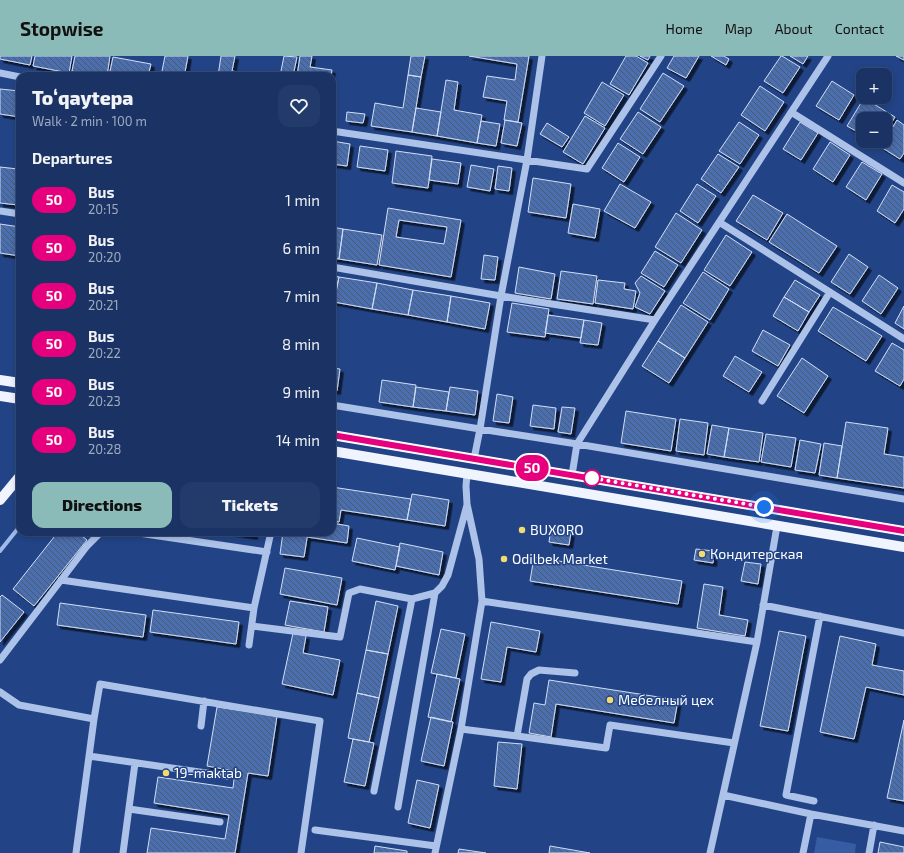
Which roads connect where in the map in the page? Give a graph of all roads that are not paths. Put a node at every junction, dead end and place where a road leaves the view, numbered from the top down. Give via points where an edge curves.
1 (542, 56) edge
2 (661, 56) edge
3 (828, 56) edge
4 (0, 73) edge
5 (16, 76) edge
6 (791, 112) junction
7 (336, 131) edge
8 (527, 160) junction
9 (904, 183) edge
10 (0, 211) edge
11 (16, 213) edge
12 (719, 222) junction
13 (336, 268) edge
14 (830, 292) junction
15 (501, 296) junction
16 (655, 320) junction
17 (904, 339) edge
18 (0, 380) edge
19 (16, 382) edge
20 (0, 396) edge
21 (16, 398) edge
22 (762, 401) dead end
23 (336, 406) edge
24 (480, 429) junction
25 (336, 436) edge
26 (576, 444) junction
27 (336, 452) edge
28 (474, 459) junction
29 (467, 474) junction
30 (572, 475) junction
31 (16, 481) edge
32 (656, 489) junction
33 (904, 499) edge
34 (0, 500) edge
35 (467, 504) junction
36 (654, 505) junction
37 (777, 526) junction
38 (904, 531) edge
39 (97, 536) edge
40 (159, 536) edge
41 (270, 536) edge
42 (904, 547) edge
43 (267, 552) junction
44 (61, 580) junction
45 (435, 593) junction
46 (412, 598) junction
47 (482, 601) junction
48 (763, 605) junction
49 (254, 608) junction
50 (820, 616) junction
51 (252, 626) junction
52 (904, 633) edge
53 (757, 642) junction
54 (249, 645) dead end
55 (0, 660) edge
56 (575, 673) dead end
57 (0, 692) edge
58 (204, 701) junction
59 (94, 719) junction
60 (201, 726) dead end
61 (461, 729) junction
62 (516, 736) junction
63 (734, 743) junction
64 (89, 756) junction
65 (135, 763) junction
66 (227, 776) dead end
67 (374, 791) dead end
68 (723, 795) junction
69 (814, 801) dead end
70 (398, 807) dead end
71 (129, 809) junction
72 (811, 814) junction
73 (220, 822) dead end
74 (874, 825) junction
75 (315, 830) dead end
76 (904, 831) edge
77 (436, 850) edge
78 (76, 853) edge
79 (123, 853) edge
80 (301, 853) edge
81 (710, 853) edge
82 (803, 853) edge
83 (869, 853) edge

1 - 8 street
2 - 8 street via 587,169
3 - 6 street
4 - 5 street
6 - 9 street
6 - 12 street
7 - 8 street
8 - 15 street
10 - 11 street
12 - 14 street
12 - 16 street
13 - 15 street
14 - 17 street
14 - 22 street
15 - 16 street
15 - 24 street
16 - 26 street
18 - 19 main road
20 - 21 main road
23 - 24 street
24 - 26 street
24 - 28 street
25 - 28 main road
26 - 30 street
26 - 33 street
27 - 29 main road
28 - 30 main road
29 - 35 street
29 - 36 main road
30 - 32 main road
31 - 34 main road
32 - 36 main road
32 - 38 main road
35 - 45 street via 448,575
35 - 47 street via 479,559
36 - 37 main road
37 - 42 main road
37 - 48 street
39 - 44 street
40 - 43 street
41 - 43 street
43 - 49 street
44 - 49 street
44 - 55 street
45 - 46 street
45 - 70 street
46 - 51 street via 360,589 349,593 340,637
46 - 67 street
47 - 53 street
47 - 61 street
48 - 50 street
48 - 53 street
49 - 51 street
50 - 52 street
50 - 69 street via 786,795
51 - 54 street
53 - 63 street
56 - 62 street via 539,670 531,674 527,679
57 - 59 street via 19,705
58 - 59 street via 100,684
58 - 60 street
58 - 80 street via 320,721
59 - 64 street
61 - 62 street
61 - 77 street
62 - 63 street via 606,748 610,725
63 - 68 street
64 - 65 street
64 - 78 street
65 - 66 street
65 - 71 street
68 - 72 street
68 - 81 street
71 - 73 street
71 - 79 street
72 - 74 street
72 - 82 street
74 - 76 street
74 - 83 street
75 - 77 street

